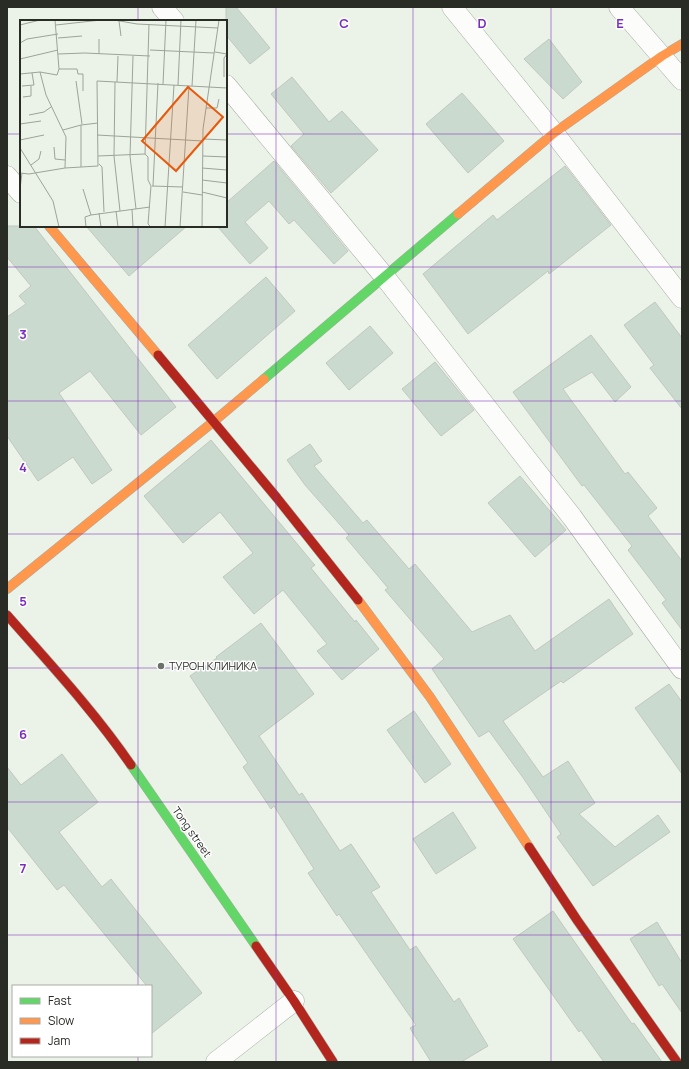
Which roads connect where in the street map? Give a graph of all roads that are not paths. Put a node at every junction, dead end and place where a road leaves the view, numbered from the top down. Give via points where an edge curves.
1 (162, 7) edge
2 (452, 7) edge
3 (619, 7) edge
4 (173, 20) edge
5 (682, 44) edge
6 (662, 56) junction
7 (682, 80) edge
8 (227, 86) edge
9 (554, 133) junction
10 (7, 176) edge
11 (20, 192) edge
12 (50, 227) edge
13 (384, 276) junction
14 (682, 298) edge
15 (213, 422) junction
16 (7, 590) edge
17 (7, 615) edge
18 (682, 669) edge
19 (294, 1001) junction
20 (216, 1062) edge
21 (333, 1062) edge
22 (677, 1062) edge

1 - 4 street
2 - 9 street
3 - 6 street
5 - 6 street
6 - 7 street
6 - 9 street
8 - 13 street
9 - 13 street
9 - 14 street
10 - 11 street
12 - 15 street
13 - 15 street
13 - 18 street via 572,517
15 - 16 street
15 - 22 street via 340,578 442,714 577,919
17 - 19 street, Tong street via 14,628 78,694 115,742
19 - 20 street
19 - 21 street, Tong street

